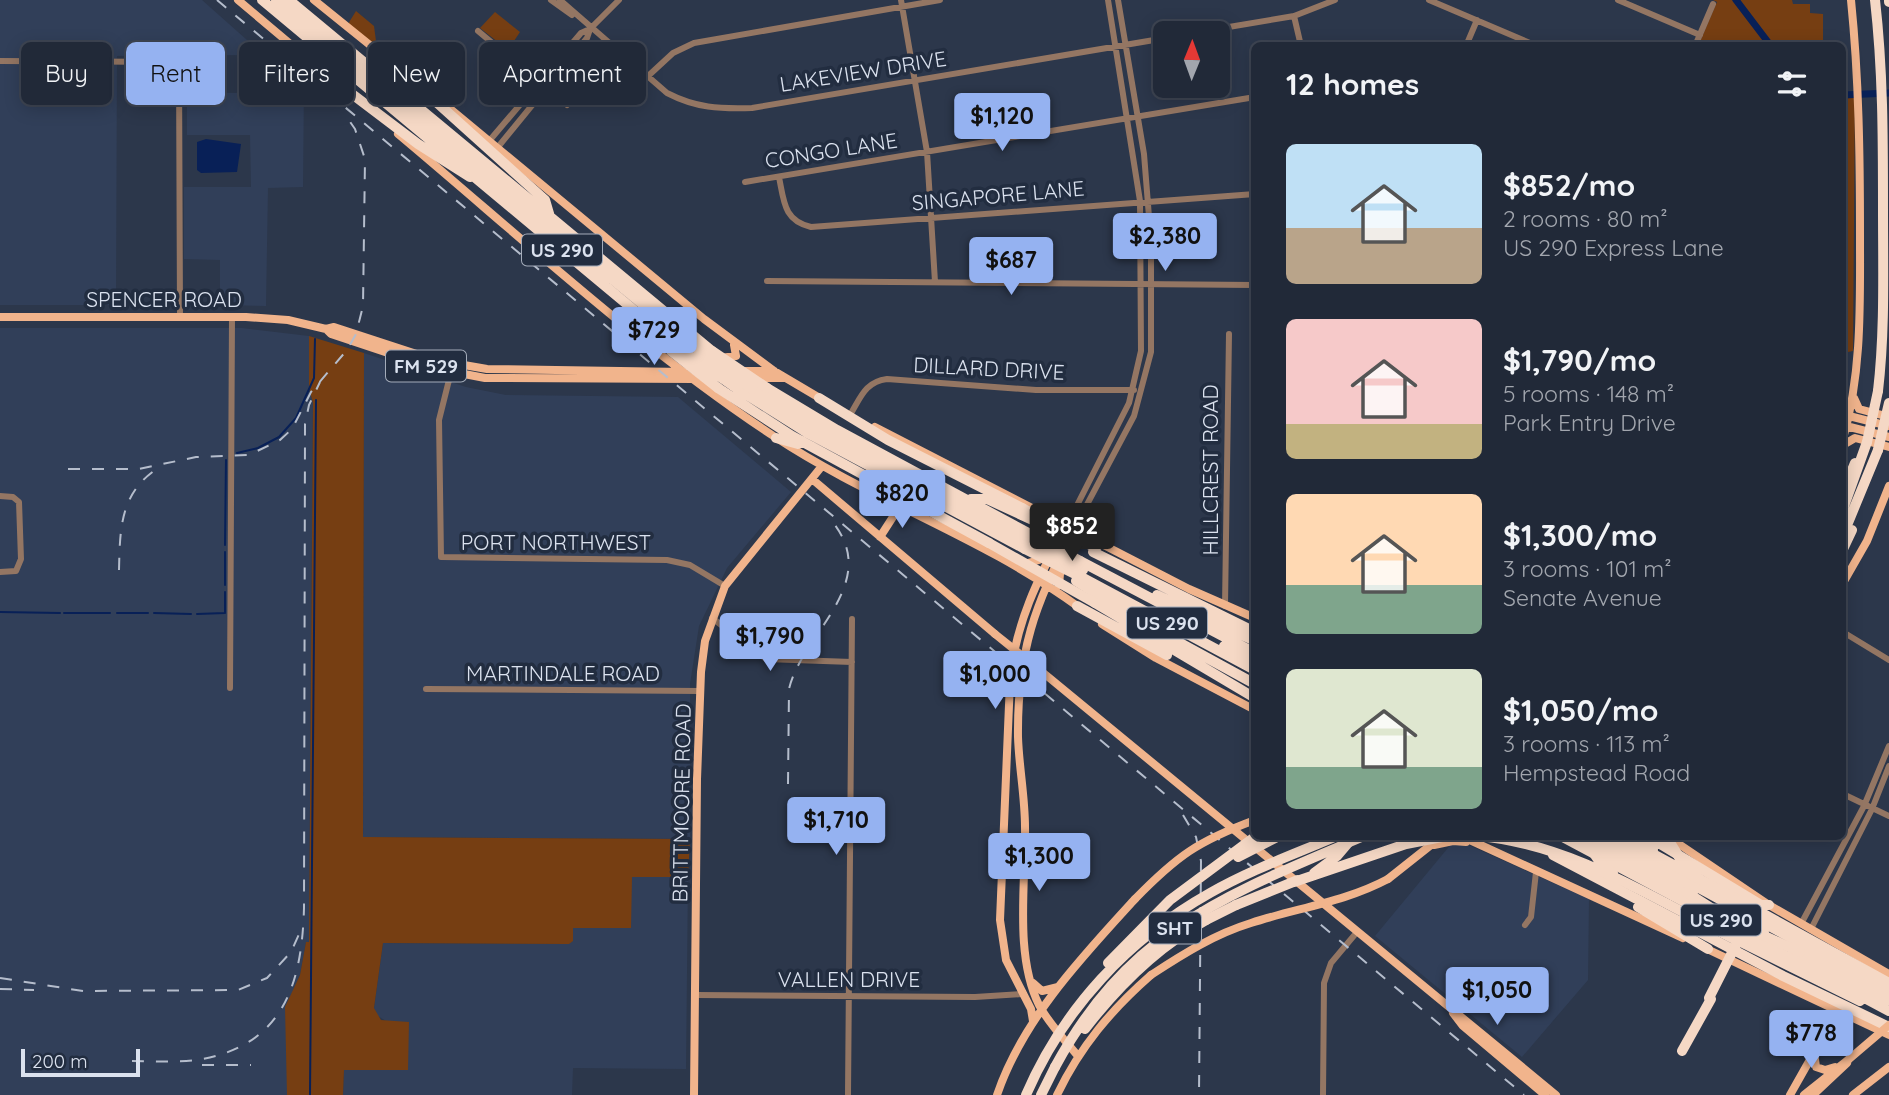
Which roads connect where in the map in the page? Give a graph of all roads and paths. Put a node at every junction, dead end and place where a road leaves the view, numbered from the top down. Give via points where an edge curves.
1 (238, 0) edge
2 (262, 0) edge
3 (276, 0) edge
4 (289, 0) edge
5 (314, 0) edge
6 (551, 0) edge
7 (560, 0) edge
8 (619, 0) edge
9 (940, 0) edge
10 (1108, 0) edge
11 (1118, 0) edge
12 (1335, 0) edge
13 (1429, 0) edge
14 (1618, 0) edge
15 (1851, 0) edge
16 (1875, 0) edge
17 (902, 4) edge
18 (1713, 4) dead end
19 (1294, 16) junction
20 (576, 17) junction
21 (1476, 20) junction
22 (1230, 27) edge
23 (590, 29) junction
24 (478, 31) dead end
25 (1700, 35) junction
26 (1153, 40) edge
27 (288, 42) edge
28 (491, 42) edge
29 (574, 42) edge
30 (1300, 42) edge
31 (1468, 42) edge
32 (1528, 42) edge
33 (1697, 42) edge
34 (368, 44) edge
35 (1126, 45) junction
36 (1117, 46) junction
37 (0, 61) edge
38 (647, 77) junction
39 (914, 81) junction
40 (354, 95) edge
41 (354, 98) edge
42 (1251, 98) edge
43 (439, 105) edge
44 (445, 105) edge
45 (524, 105) edge
46 (528, 105) edge
47 (1138, 116) junction
48 (1129, 118) junction
49 (490, 140) junction
50 (498, 147) junction
51 (927, 152) junction
52 (779, 177) junction
53 (480, 181) junction
54 (745, 182) dead end
55 (1251, 194) edge
56 (1148, 200) junction
57 (1139, 201) junction
58 (550, 218) junction
59 (933, 219) junction
60 (767, 281) dead end
61 (935, 282) junction
62 (1142, 284) junction
63 (1152, 284) junction
64 (1251, 285) edge
65 (0, 317) edge
66 (180, 317) junction
67 (232, 317) junction
68 (651, 324) junction
69 (326, 329) junction
70 (1229, 334) dead end
71 (729, 338) junction
72 (642, 339) junction
73 (669, 355) junction
74 (435, 360) junction
75 (505, 370) junction
76 (774, 371) junction
77 (452, 372) junction
78 (664, 372) junction
79 (685, 372) junction
80 (785, 378) junction
81 (694, 379) junction
82 (1133, 390) junction
83 (1143, 390) junction
84 (1853, 395) junction
85 (819, 398) junction
86 (1889, 402) edge
87 (1846, 403) edge
88 (850, 415) junction
89 (1846, 416) edge
90 (1889, 417) edge
91 (1846, 426) edge
92 (1889, 426) edge
93 (1889, 437) edge
94 (776, 438) junction
95 (1846, 442) edge
96 (1867, 442) junction
97 (1889, 447) edge
98 (1875, 460) junction
99 (822, 466) junction
100 (812, 479) junction
101 (1846, 484) edge
102 (1889, 486) edge
103 (0, 496) edge
104 (967, 499) junction
105 (1846, 501) edge
106 (900, 506) junction
107 (1039, 510) junction
108 (1070, 527) junction
109 (1846, 528) edge
110 (970, 532) junction
111 (880, 537) junction
112 (1029, 542) junction
113 (1846, 542) edge
114 (1095, 547) junction
115 (1014, 565) junction
116 (0, 572) edge
117 (1081, 573) junction
118 (1846, 578) edge
119 (1041, 582) junction
120 (725, 586) junction
121 (1135, 590) junction
122 (1059, 594) junction
123 (1037, 602) junction
124 (1073, 603) junction
125 (1226, 606) junction
126 (1251, 616) edge
127 (712, 618) junction
128 (852, 619) dead end
129 (1251, 630) edge
130 (1846, 634) edge
131 (1251, 639) edge
132 (1251, 651) edge
133 (1251, 660) edge
134 (1889, 660) edge
135 (852, 662) junction
136 (1251, 668) edge
137 (1233, 680) junction
138 (1251, 683) edge
139 (230, 688) dead end
140 (1251, 688) edge
141 (426, 689) dead end
142 (700, 691) junction
143 (1251, 695) edge
144 (1251, 708) edge
145 (1889, 746) edge
146 (1886, 766) edge
147 (1846, 796) edge
148 (1864, 806) junction
149 (1872, 809) junction
150 (1889, 816) edge
151 (1251, 821) edge
152 (1251, 840) edge
153 (1271, 840) edge
154 (1328, 840) edge
155 (1350, 840) edge
156 (1355, 840) edge
157 (1426, 840) edge
158 (1439, 840) edge
159 (1466, 840) edge
160 (1479, 840) edge
161 (1512, 840) edge
162 (1525, 840) edge
163 (1569, 840) edge
164 (1585, 840) edge
165 (1589, 840) edge
166 (1610, 840) edge
167 (1626, 840) edge
168 (1639, 840) edge
169 (1654, 840) edge
170 (1669, 840) edge
171 (1672, 840) edge
172 (1846, 840) edge
173 (1846, 840) edge
174 (1428, 848) junction
175 (1001, 853) junction
176 (1025, 863) junction
177 (1576, 868) junction
178 (1536, 872) junction
179 (1294, 882) junction
180 (1686, 892) junction
181 (1652, 898) junction
182 (1742, 902) junction
183 (1727, 905) junction
184 (1769, 905) junction
185 (1801, 924) junction
186 (1525, 925) dead end
187 (1811, 929) junction
188 (1357, 932) junction
189 (1132, 937) junction
190 (1708, 949) junction
191 (1800, 952) junction
192 (1889, 974) edge
193 (1028, 976) junction
194 (1014, 978) junction
195 (1889, 983) edge
196 (1061, 986) junction
197 (1889, 991) edge
198 (1022, 994) junction
199 (1086, 994) junction
200 (696, 995) junction
201 (1003, 995) junction
202 (849, 996) junction
203 (1822, 1003) junction
204 (1886, 1006) edge
205 (1041, 1010) junction
206 (1453, 1013) junction
207 (1849, 1016) junction
208 (1033, 1021) junction
209 (1829, 1026) junction
210 (1889, 1026) edge
211 (1889, 1035) edge
212 (1814, 1052) junction
213 (1078, 1056) junction
214 (1848, 1060) junction
215 (1838, 1066) junction
216 (1055, 1067) junction
217 (1889, 1067) edge
218 (1828, 1082) junction
219 (694, 1095) edge
220 (848, 1095) edge
221 (997, 1095) edge
222 (1026, 1095) edge
223 (1041, 1095) edge
224 (1057, 1095) edge
225 (1324, 1095) edge
226 (1545, 1095) edge
227 (1556, 1095) edge
228 (1790, 1095) edge
229 (1804, 1095) edge
230 (1813, 1095) edge
231 (1827, 1095) edge
232 (1853, 1095) edge

1 - 27 main road
2 - 53 highway, US 290
3 - 112 highway, bridge via 699,351 811,425
4 - 58 highway, US 290
5 - 34 main road
6 - 20 street
7 - 20 street
8 - 23 street
9 - 17 street
10 - 36 street
11 - 35 street
12 - 19 street
13 - 21 street
14 - 25 street
15 - 84 main road via 1860,107 1860,337
16 - 96 highway, bridge via 1882,71 1882,349
17 - 38 street via 694,43 673,53
17 - 39 street
18 - 25 street
19 - 22 street
19 - 30 street
20 - 23 street, LAKEVIEW DRIVE
21 - 31 street
21 - 32 street
23 - 29 street
23 - 38 street, LAKEVIEW DRIVE
24 - 28 street
25 - 33 street
26 - 35 street, LAKEVIEW DRIVE
35 - 36 street, LAKEVIEW DRIVE
35 - 47 street
36 - 39 street, LAKEVIEW DRIVE
36 - 48 street
37 - 66 street via 179,62
38 - 39 street, LAKEVIEW DRIVE via 688,103 710,109 752,108
39 - 51 street
40 - 53 highway via 459,172
41 - 72 main road
42 - 47 street, CONGO LANE
43 - 58 highway via 545,200
44 - 49 main road
45 - 49 street
46 - 50 street
47 - 48 street, CONGO LANE
47 - 56 street
48 - 51 street, CONGO LANE
48 - 57 street
49 - 50 main road
50 - 71 main road
51 - 52 street, CONGO LANE
51 - 59 street
52 - 54 street, CONGO LANE
52 - 59 street, SINGAPORE LANE via 786,213 797,224 811,227
53 - 68 highway, US 290
55 - 56 street, SINGAPORE LANE
56 - 57 street, SINGAPORE LANE
56 - 63 street
57 - 59 street, SINGAPORE LANE
57 - 62 street
58 - 104 highway, US 290, bridge via 712,351 818,419
59 - 61 street
60 - 61 street
61 - 62 street
62 - 63 street
62 - 82 street via 1140,351
63 - 64 street
63 - 83 street via 1151,352
65 - 66 main road, SPENCER ROAD / FM 529
66 - 67 main road, SPENCER ROAD / FM 529
67 - 69 main road, SPENCER ROAD / FM 529 via 275,318
67 - 139 street
68 - 73 highway
68 - 112 highway, US 290, bridge via 736,388 806,432
69 - 74 main road, SPENCER ROAD / FM 529 via 334,327
69 - 77 main road, SPENCER ROAD / FM 529
70 - 125 street, HILLCREST ROAD
71 - 72 main road via 736,356 683,360
71 - 76 main road
72 - 73 main road
73 - 78 main road
73 - 79 main road
73 - 110 highway, bridge via 792,436
74 - 75 main road, SPENCER ROAD / FM 529
74 - 77 main road
75 - 77 main road
75 - 78 main road, SPENCER ROAD / FM 529
76 - 79 main road, SPENCER ROAD / FM 529
76 - 80 main road
77 - 81 main road, SPENCER ROAD / FM 529 via 524,380
77 - 120 street, PORT NORTHWEST via 439,420 440,557 667,560 690,565
78 - 79 main road, SPENCER ROAD / FM 529
79 - 81 main road
80 - 81 main road, SPENCER ROAD / FM 529
80 - 85 main road
81 - 94 main road
82 - 83 street, DILLARD DRIVE
82 - 88 street, DILLARD DRIVE via 1035,390 887,379 865,388
82 - 108 street
83 - 108 street via 1127,431
84 - 87 main road
84 - 89 main road
84 - 90 main road via 1859,409
85 - 88 main road
85 - 114 highway, bridge via 888,440
86 - 98 highway, bridge
88 - 107 main road
89 - 92 main road
91 - 93 main road
94 - 99 main road
94 - 110 highway via 795,442 874,487
95 - 97 main road via 1855,438
96 - 101 highway
96 - 105 highway
98 - 109 highway
98 - 113 highway via 1873,481
99 - 100 main road, BRITTMOORE ROAD
99 - 106 main road
100 - 111 main road
100 - 120 main road, BRITTMOORE ROAD
102 - 118 main road via 1871,533
103 - 116 street via 19,502 19,568
104 - 112 highway, US 290
104 - 114 highway, bridge via 987,499
106 - 111 main road
106 - 115 main road
107 - 108 main road
107 - 115 main road via 1050,527 1050,538 1037,561
108 - 114 main road
108 - 119 main road
110 - 137 highway, bridge
111 - 188 main road, bridge
112 - 117 highway, bridge
112 - 117 highway, US 290, bridge via 1062,568
114 - 124 main road via 1074,543 1060,574 1060,589
114 - 125 main road
114 - 129 highway via 1138,575
115 - 119 main road
117 - 121 highway, US 290
117 - 133 highway
117 - 136 highway, US 290
117 - 137 highway via 1147,625
119 - 122 main road
119 - 123 main road
119 - 175 main road via 1019,629 1011,669
120 - 127 main road, BRITTMOORE ROAD
121 - 131 highway via 1151,592
121 - 132 highway, US 290
122 - 123 main road
122 - 124 main road
123 - 176 main road via 1019,678
124 - 137 highway via 1210,678
124 - 144 main road via 1156,658
125 - 126 main road
127 - 135 street via 766,659
127 - 142 main road, BRITTMOORE ROAD
128 - 135 street
130 - 134 street
135 - 202 street
137 - 138 highway
137 - 140 highway
137 - 143 highway
141 - 142 street, MARTINDALE ROAD
142 - 200 main road, BRITTMOORE ROAD
145 - 146 street
146 - 148 street
146 - 149 street
147 - 148 street
148 - 149 street
148 - 172 street
149 - 150 street
149 - 187 street
151 - 196 main road, bridge via 1211,836 1170,864
152 - 189 highway, bridge via 1192,881
153 - 189 highway, bridge via 1198,883
154 - 199 highway, SHT, bridge via 1186,907 1138,942
155 - 179 highway, bridge via 1326,865
156 - 216 highway, SHT, bridge via 1235,891 1179,925 1104,994
157 - 179 highway, bridge
158 - 174 main road
159 - 174 main road
160 - 178 main road via 1489,850
161 - 181 highway, bridge via 1553,850
162 - 177 highway
163 - 204 highway, US 290
164 - 181 highway, bridge via 1610,871
165 - 180 highway
166 - 183 highway, US 290
167 - 182 highway, bridge
168 - 183 highway
169 - 184 highway via 1761,905
170 - 182 highway, bridge via 1685,863
171 - 184 main road
173 - 185 street
174 - 213 main road, bridge via 1388,879 1344,898 1232,929 1189,950 1152,975 1111,1013
175 - 176 main road via 1015,853
175 - 194 main road via 1002,943
176 - 193 main road
177 - 190 highway
177 - 210 highway
178 - 186 street via 1531,917
178 - 190 main road
179 - 216 highway, bridge via 1219,913 1176,939 1116,992
180 - 191 highway, bridge
180 - 191 highway, bridge via 1744,929 1710,998 1751,932
181 - 204 highway, bridge via 1853,999
182 - 195 highway
183 - 197 highway, US 290
184 - 185 main road
185 - 187 main road
187 - 192 main road
188 - 206 main road
188 - 225 street via 1331,963 1324,983
189 - 199 highway, bridge
190 - 203 main road
191 - 204 highway
193 - 196 main road via 1042,991
193 - 205 main road
194 - 198 main road
194 - 201 street
196 - 205 main road
198 - 201 street, VALLEN DRIVE
198 - 208 main road
199 - 222 highway, SHT, bridge via 1051,1045
200 - 202 street, VALLEN DRIVE
200 - 219 main road, BRITTMOORE ROAD
201 - 202 street, VALLEN DRIVE
202 - 220 street
203 - 207 main road
203 - 209 main road
205 - 208 main road
205 - 213 main road
206 - 226 main road
206 - 227 main road
207 - 209 main road
207 - 211 main road
208 - 221 main road via 1011,1057
209 - 212 main road
210 - 214 main road, bridge
212 - 215 main road via 1818,1069
212 - 228 main road
213 - 224 main road
214 - 215 main road
214 - 218 main road
215 - 229 main road
216 - 223 highway, SHT
217 - 232 main road
218 - 230 main road
218 - 231 main road

